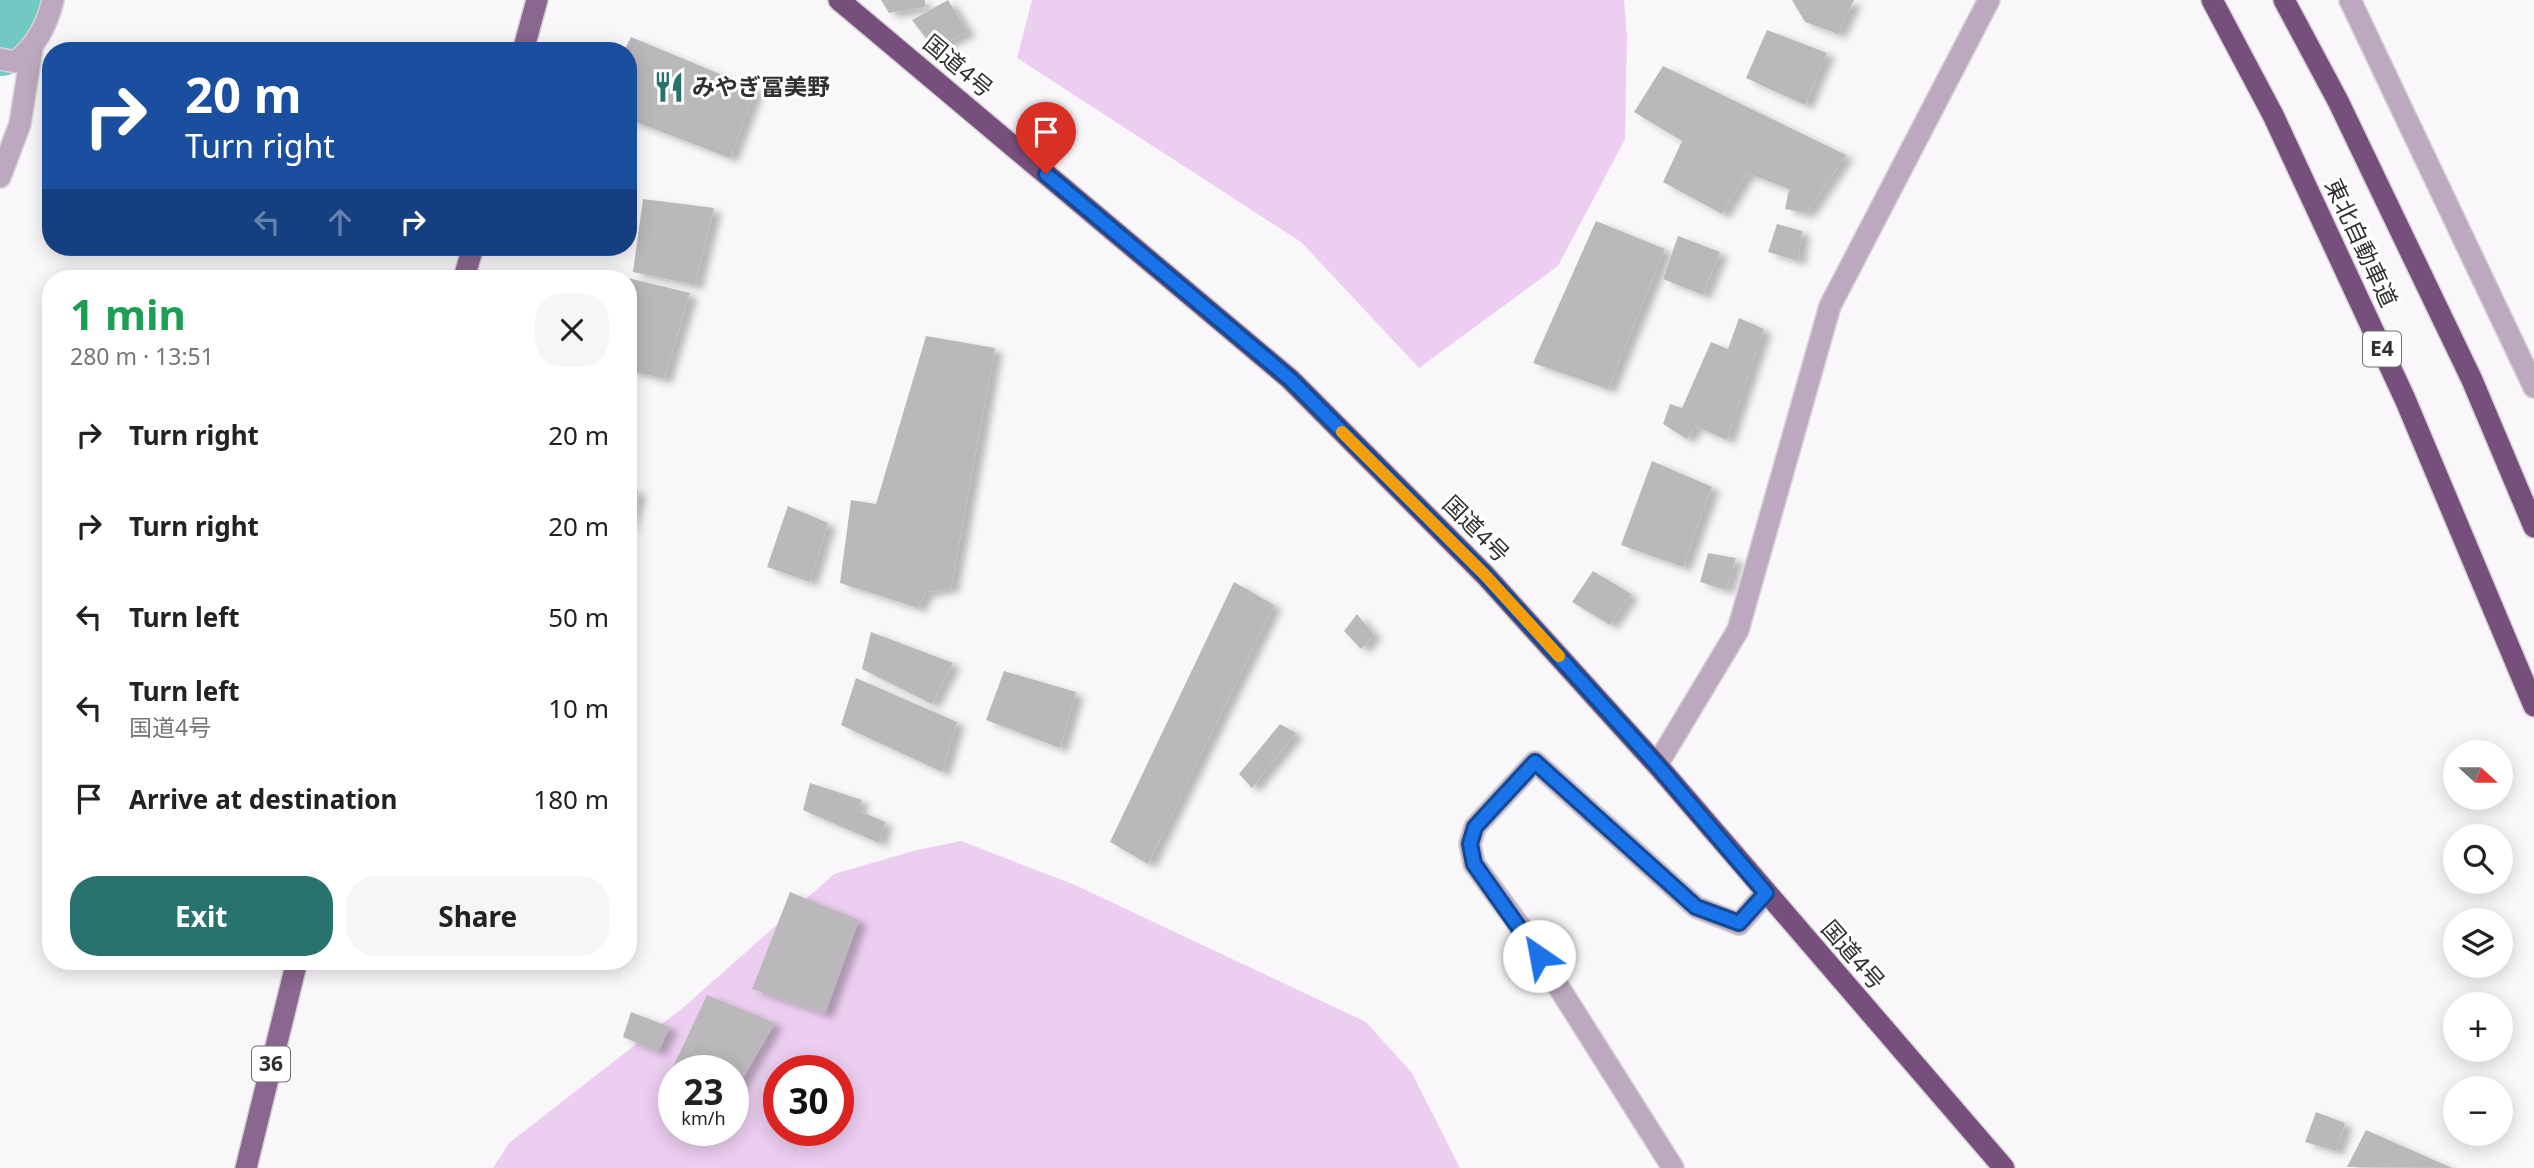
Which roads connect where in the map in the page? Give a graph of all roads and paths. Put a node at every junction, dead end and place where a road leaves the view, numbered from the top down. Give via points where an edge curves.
1 (53, 0) edge
2 (537, 0) edge
3 (839, 0) edge
4 (1989, 0) edge
5 (2212, 0) edge
6 (2284, 0) edge
7 (2350, 0) edge
8 (525, 42) edge
9 (16, 56) edge
10 (0, 177) edge
11 (2534, 387) edge
12 (2534, 527) edge
13 (2534, 706) edge
14 (1657, 765) junction
15 (1766, 893) junction
16 (294, 970) edge
17 (246, 1168) edge
18 (1673, 1168) edge
19 (2004, 1168) edge

1 - 9 street via 48,20
2 - 8 main road
3 - 14 highway, 国道4号 via 1290,379 1485,575
4 - 14 street via 1830,306 1738,630
5 - 13 highway, 東北自動車道 / E4 via 2273,115 2405,399
6 - 12 highway, 東北自動車道 via 2472,380
7 - 11 street
9 - 10 street via 20,124
14 - 15 highway, 国道4号
15 - 18 street via 1739,923 1696,907 1535,762 1475,827 1470,844 1474,864 1524,932
15 - 19 highway, 国道4号
16 - 17 main road, 36

